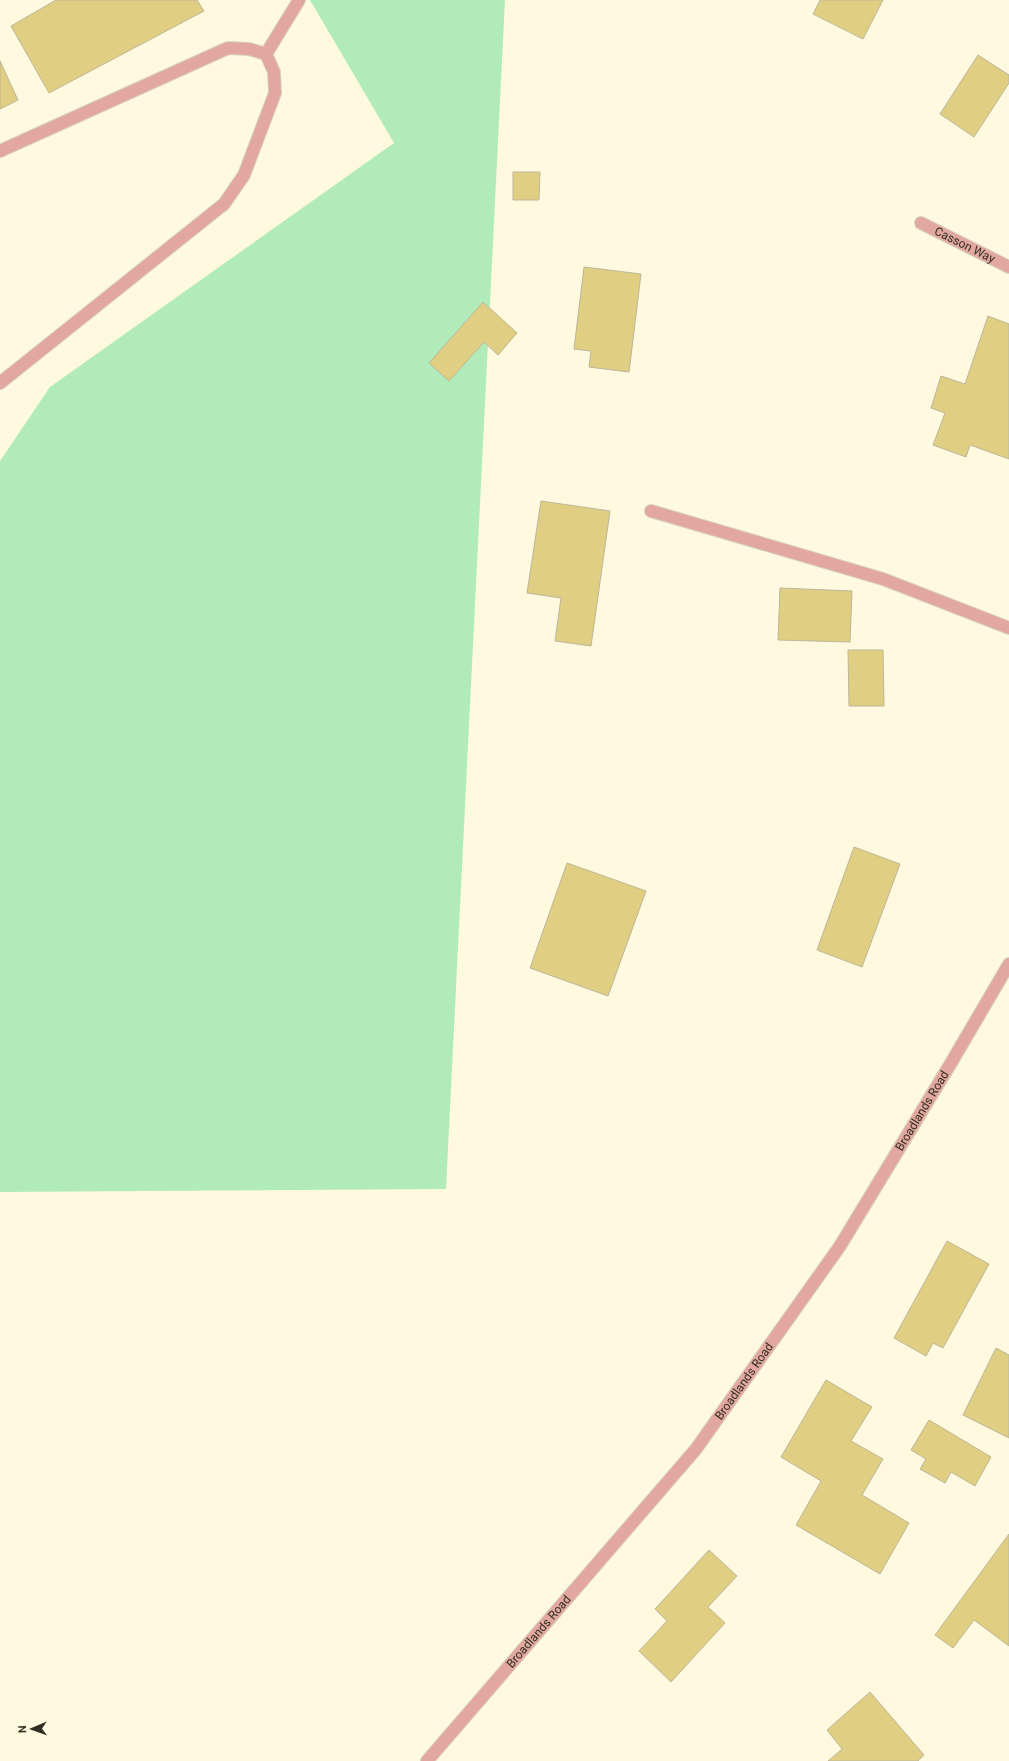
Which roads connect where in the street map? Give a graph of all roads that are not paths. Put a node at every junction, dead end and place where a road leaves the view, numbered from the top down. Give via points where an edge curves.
1 (299, 0) edge
2 (266, 54) junction
3 (0, 151) edge
4 (921, 223) dead end
5 (1009, 267) edge
6 (0, 384) edge
7 (651, 511) dead end
8 (1009, 628) edge
9 (1009, 964) edge
10 (427, 1761) edge

1 - 2 street
2 - 3 street via 249,49 228,48
2 - 6 street via 274,72 275,93 244,175 224,204
4 - 5 street, Casson Way
7 - 8 street via 883,579
9 - 10 street, Broadlands Road via 840,1246 696,1449

